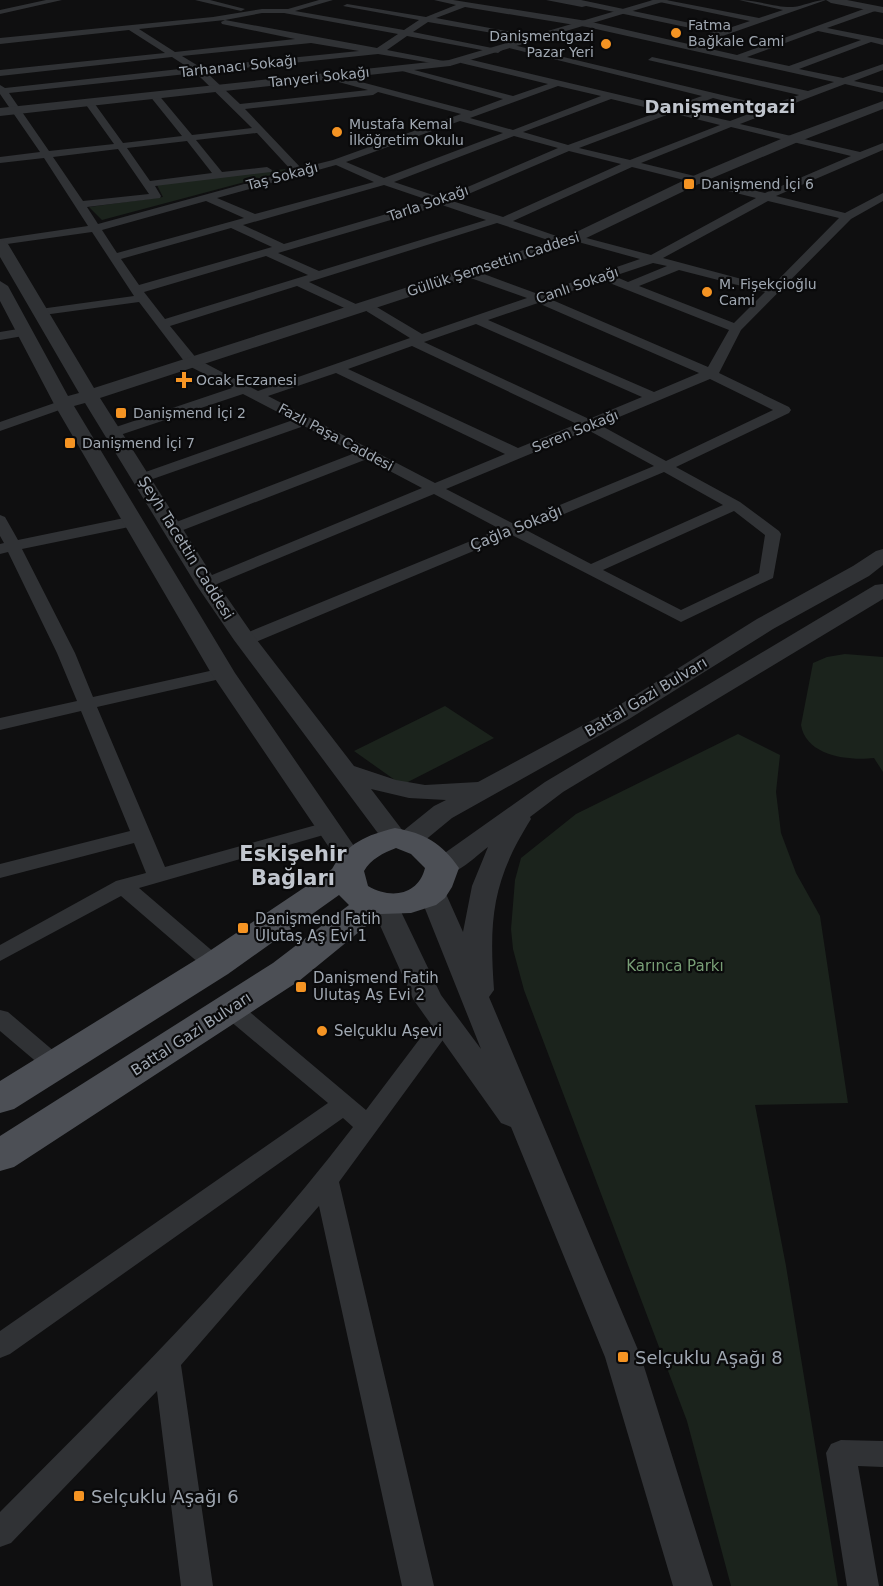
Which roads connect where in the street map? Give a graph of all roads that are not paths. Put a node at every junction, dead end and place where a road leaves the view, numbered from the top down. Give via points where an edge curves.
1 (58, 0) edge
2 (200, 0) edge
3 (294, 0) edge
4 (329, 0) edge
5 (371, 0) edge
6 (438, 0) edge
7 (550, 0) edge
8 (570, 0) edge
9 (659, 0) edge
10 (743, 0) edge
11 (822, 0) edge
12 (836, 0) edge
13 (455, 3) edge
14 (880, 5) edge
15 (247, 10) junction
16 (793, 10) junction
17 (262, 11) junction
18 (284, 11) junction
19 (628, 11) junction
20 (0, 12) edge
21 (213, 19) junction
22 (427, 19) junction
23 (668, 20) junction
24 (762, 20) junction
25 (787, 23) dead end
26 (587, 24) junction
27 (797, 25) dead end
28 (131, 28) junction
29 (818, 29) junction
30 (628, 33) junction
31 (725, 33) junction
32 (282, 34) junction
33 (405, 34) junction
34 (883, 35) edge
35 (535, 39) junction
36 (310, 40) junction
37 (870, 40) junction
38 (0, 41) edge
39 (883, 42) edge
40 (160, 46) junction
41 (553, 46) dead end
42 (691, 47) junction
43 (504, 49) junction
44 (379, 51) junction
45 (92, 53) dead end
46 (176, 56) junction
47 (739, 57) junction
48 (464, 61) junction
49 (643, 62) junction
50 (450, 63) junction
51 (883, 67) edge
52 (399, 69) junction
53 (790, 69) junction
54 (198, 70) junction
55 (612, 71) junction
56 (0, 73) edge
57 (327, 76) junction
58 (846, 81) junction
59 (562, 84) junction
60 (217, 88) junction
61 (1, 89) edge
62 (883, 90) edge
63 (385, 91) junction
64 (808, 94) junction
65 (154, 95) junction
66 (713, 95) junction
67 (610, 96) junction
68 (513, 99) junction
69 (89, 102) junction
70 (883, 105) edge
71 (238, 107) junction
72 (769, 109) junction
73 (17, 110) junction
74 (671, 110) junction
75 (0, 112) edge
76 (471, 114) junction
77 (459, 118) junction
78 (729, 124) junction
79 (258, 130) junction
80 (512, 132) junction
81 (189, 138) junction
82 (793, 139) junction
83 (121, 146) junction
84 (883, 146) edge
85 (568, 148) junction
86 (47, 155) junction
87 (861, 155) junction
88 (354, 156) junction
89 (0, 160) edge
90 (883, 161) edge
91 (337, 162) junction
92 (632, 164) junction
93 (293, 166) junction
94 (220, 176) junction
95 (699, 179) junction
96 (384, 182) junction
97 (148, 184) junction
98 (768, 196) junction
99 (883, 196) edge
100 (206, 197) junction
101 (443, 201) junction
102 (80, 205) junction
103 (254, 218) junction
104 (848, 218) junction
105 (501, 220) junction
106 (91, 223) junction
107 (232, 224) junction
108 (0, 231) edge
109 (570, 240) junction
110 (0, 243) edge
111 (282, 247) junction
112 (267, 252) junction
113 (114, 257) junction
114 (652, 259) junction
115 (680, 265) junction
116 (469, 273) junction
117 (318, 275) junction
118 (605, 277) junction
119 (299, 282) junction
120 (0, 286) edge
121 (629, 286) junction
122 (772, 291) junction
123 (140, 294) junction
124 (541, 298) junction
125 (361, 307) junction
126 (40, 313) junction
127 (475, 319) junction
128 (162, 324) junction
129 (736, 327) junction
130 (24, 332) junction
131 (0, 336) edge
132 (417, 340) junction
133 (192, 362) junction
134 (338, 369) junction
135 (712, 373) junction
136 (244, 389) junction
137 (91, 395) junction
138 (259, 396) junction
139 (655, 398) junction
140 (63, 404) junction
141 (305, 421) junction
142 (590, 425) junction
143 (0, 427) edge
144 (112, 433) junction
145 (366, 454) junction
146 (518, 454) junction
147 (664, 467) junction
148 (142, 478) junction
149 (437, 489) junction
150 (735, 505) junction
151 (0, 519) edge
152 (134, 520) junction
153 (172, 528) junction
154 (514, 528) junction
155 (6, 548) edge
156 (883, 555) edge
157 (590, 570) junction
158 (206, 583) junction
159 (883, 590) edge
160 (245, 640) junction
161 (224, 673) junction
162 (85, 704) junction
163 (0, 724) edge
164 (345, 771) junction
165 (492, 785) junction
166 (528, 806) junction
167 (327, 828) junction
168 (140, 835) junction
169 (402, 839) junction
170 (349, 868) junction
171 (0, 871) edge
172 (158, 876) junction
173 (437, 879) junction
174 (123, 886) junction
175 (379, 903) junction
176 (0, 954) edge
177 (215, 965) junction
178 (479, 1005) junction
179 (231, 1009) junction
180 (0, 1018) edge
181 (445, 1022) junction
182 (54, 1064) junction
183 (0, 1098) edge
184 (345, 1104) junction
185 (366, 1126) junction
186 (535, 1146) junction
187 (0, 1156) edge
188 (326, 1181) junction
189 (0, 1346) edge
190 (167, 1362) junction
191 (883, 1454) edge
192 (0, 1533) edge
193 (197, 1586) edge
194 (418, 1586) edge
195 (693, 1586) edge
196 (863, 1586) edge

1 - 20 street
2 - 15 street
3 - 15 street
4 - 18 street
5 - 22 street via 347,6
6 - 13 street
7 - 19 street
8 - 19 street
9 - 19 street, Tanyeri Sokağı
9 - 24 street
10 - 16 street
11 - 16 street, Taş Sokağı
12 - 14 street
13 - 22 street, Tarhanacı Sokağı
13 - 26 street
14 - 29 street
15 - 17 street
16 - 24 street, Taş Sokağı
17 - 18 street
17 - 21 street
18 - 33 street
19 - 23 street
19 - 26 street, Tanyeri Sokağı
21 - 28 street
21 - 32 street
22 - 33 street, Tarhanacı Sokağı
22 - 35 street
23 - 30 street
23 - 31 street
24 - 25 street
24 - 31 street, Taş Sokağı
26 - 30 street
26 - 35 street, Tanyeri Sokağı
27 - 29 street
28 - 38 street
28 - 40 street
29 - 37 street
29 - 47 street
30 - 42 street
31 - 42 street, Taş Sokağı
32 - 36 street
32 - 40 street
33 - 43 street
33 - 44 street, Tarhanacı Sokağı
34 - 37 street
35 - 41 street
35 - 43 street, Tanyeri Sokağı
36 - 44 street
36 - 46 street
37 - 39 street
37 - 53 street
40 - 45 street
40 - 46 street
42 - 47 street
42 - 49 street, Taş Sokağı
43 - 48 street, Tanyeri Sokağı
43 - 55 street
44 - 50 street
44 - 54 street, Tarhanacı Sokağı
46 - 54 street
46 - 56 street
47 - 53 street
48 - 50 street, Tanyeri Sokağı
48 - 59 street
49 - 55 street, Taş Sokağı
49 - 64 street
50 - 52 street, Tanyeri Sokağı
51 - 58 street
52 - 57 street, Tanyeri Sokağı
52 - 68 street
53 - 58 street
54 - 60 street
54 - 61 street, Tarhanacı Sokağı
55 - 59 street, Taş Sokağı
55 - 66 street
57 - 60 street, Tanyeri Sokağı
57 - 63 street
58 - 62 street
58 - 64 street
59 - 67 street
59 - 68 street, Taş Sokağı
60 - 65 street, Tanyeri Sokağı
60 - 71 street
61 - 73 street, Fazlı Paşa Caddesi
63 - 71 street
63 - 76 street
64 - 72 street
65 - 69 street, Tanyeri Sokağı
65 - 81 street
66 - 72 street
66 - 74 street, Tarla Sokağı
67 - 74 street
67 - 80 street
68 - 76 street, Taş Sokağı
69 - 73 street, Tanyeri Sokağı
69 - 83 street
70 - 82 street, Güllük Şemsettin Caddesi
71 - 79 street
72 - 78 street
73 - 75 street, Tanyeri Sokağı
73 - 86 street, Fazlı Paşa Caddesi
74 - 78 street
74 - 85 street, Tarla Sokağı
76 - 77 street, Taş Sokağı
77 - 80 street
77 - 88 street, Taş Sokağı
78 - 82 street
78 - 92 street
79 - 81 street
79 - 93 street
80 - 85 street
80 - 96 street
81 - 83 street
81 - 94 street
82 - 87 street
82 - 95 street, Güllük Şemsettin Caddesi
83 - 86 street
83 - 97 street
84 - 87 street, Canlı Sokağı
85 - 92 street
85 - 101 street, Tarla Sokağı
86 - 89 street
86 - 102 street, Fazlı Paşa Caddesi
87 - 90 street
87 - 98 street, Canlı Sokağı
88 - 91 street, Taş Sokağı
88 - 93 street
91 - 93 street, Taş Sokağı
91 - 96 street
92 - 95 street
92 - 105 street
93 - 94 street
93 - 100 street, Taş Sokağı
94 - 97 street
95 - 98 street
95 - 109 street, Güllük Şemsettin Caddesi
96 - 101 street
96 - 103 street
97 - 102 street via 156,196
98 - 104 street
98 - 114 street, Canlı Sokağı
99 - 104 street
100 - 103 street
100 - 106 street, Taş Sokağı
101 - 105 street
101 - 111 street, Tarla Sokağı
102 - 106 street, Fazlı Paşa Caddesi
103 - 107 street
104 - 122 street
105 - 109 street
105 - 117 street
106 - 108 street
106 - 110 street, Taş Sokağı
106 - 113 street, Fazlı Paşa Caddesi
107 - 111 street
107 - 113 street
109 - 114 street
109 - 116 street, Güllük Şemsettin Caddesi
110 - 126 street, Şeyh Tacettin Caddesi
111 - 112 street, Tarla Sokağı
112 - 117 street
112 - 123 street, Tarla Sokağı
113 - 123 street, Fazlı Paşa Caddesi
114 - 115 street
114 - 118 street, Canlı Sokağı
115 - 121 street
115 - 122 street
116 - 124 street
116 - 125 street, Güllük Şemsettin Caddesi
117 - 119 street
118 - 121 street
118 - 124 street, Canlı Sokağı
119 - 125 street
119 - 128 street
120 - 130 street, Şeyh Tacettin Caddesi
121 - 129 street
122 - 129 street
123 - 126 street, Tarla Sokağı
123 - 128 street, Fazlı Paşa Caddesi
124 - 127 street, Canlı Sokağı
124 - 135 street
125 - 132 street
125 - 133 street, Güllük Şemsettin Caddesi
126 - 137 street, Şeyh Tacettin Caddesi
127 - 132 street, Canlı Sokağı
127 - 139 street
128 - 133 street, Fazlı Paşa Caddesi
129 - 135 street
130 - 131 street
130 - 140 street, Şeyh Tacettin Caddesi
132 - 134 street, Canlı Sokağı
132 - 142 street
133 - 136 street, Fazlı Paşa Caddesi
133 - 137 street, Güllük Şemsettin Caddesi
134 - 138 street, Canlı Sokağı
134 - 146 street
135 - 139 street, Seren Sokağı
135 - 147 street, Çağla Sokağı via 784,410
136 - 138 street, Fazlı Paşa Caddesi
136 - 144 street
137 - 140 street, Güllük Şemsettin Caddesi
137 - 144 street, Şeyh Tacettin Caddesi
138 - 141 street, Fazlı Paşa Caddesi
139 - 142 street, Seren Sokağı
140 - 143 street
140 - 152 street, Şeyh Tacettin Caddesi
141 - 145 street, Fazlı Paşa Caddesi
141 - 148 street
142 - 146 street, Seren Sokağı
142 - 147 street
144 - 148 street, Şeyh Tacettin Caddesi
145 - 149 street, Fazlı Paşa Caddesi
145 - 153 street
146 - 149 street, Seren Sokağı
147 - 150 street
147 - 154 street, Çağla Sokağı
148 - 153 street, Şeyh Tacettin Caddesi
149 - 154 street, Fazlı Paşa Caddesi
149 - 158 street, Seren Sokağı
150 - 157 street
150 - 157 street, Fazlı Paşa Caddesi via 773,534 767,575 681,617
151 - 155 street
152 - 155 street
152 - 161 street, Şeyh Tacettin Caddesi
153 - 158 street, Şeyh Tacettin Caddesi
154 - 157 street, Fazlı Paşa Caddesi
154 - 160 street, Çağla Sokağı
155 - 162 street via 66,653
156 - 165 street, Battal Gazi Bulvarı via 621,714
158 - 160 street, Şeyh Tacettin Caddesi
159 - 166 street, Battal Gazi Bulvarı
160 - 164 street, Şeyh Tacettin Caddesi
161 - 162 street
161 - 167 street, Şeyh Tacettin Caddesi
162 - 163 street
162 - 168 street
164 - 165 street via 380,786 410,792 449,794
164 - 169 street, Şeyh Tacettin Caddesi
165 - 169 street, Battal Gazi Bulvarı
166 - 173 street, Battal Gazi Bulvarı
166 - 178 street via 503,841 488,883 477,928
167 - 170 street, Şeyh Tacettin Caddesi
167 - 172 street
168 - 171 street
168 - 172 street
169 - 170 main road via 371,846 359,853
169 - 173 main road via 424,846
170 - 175 main road via 349,887
170 - 177 main road
172 - 174 street
173 - 175 main road via 411,900
173 - 178 street
174 - 176 street
174 - 177 street
175 - 179 main road, Battal Gazi Bulvarı
175 - 181 street via 428,999
177 - 182 main road
178 - 186 street
179 - 184 street
179 - 187 main road, Battal Gazi Bulvarı
180 - 182 street
181 - 185 street
181 - 186 street
182 - 183 main road
184 - 185 street
184 - 189 street
185 - 188 street
186 - 195 street via 623,1357
188 - 190 street
188 - 194 street
190 - 192 street
190 - 193 street
191 - 196 street via 841,1453

